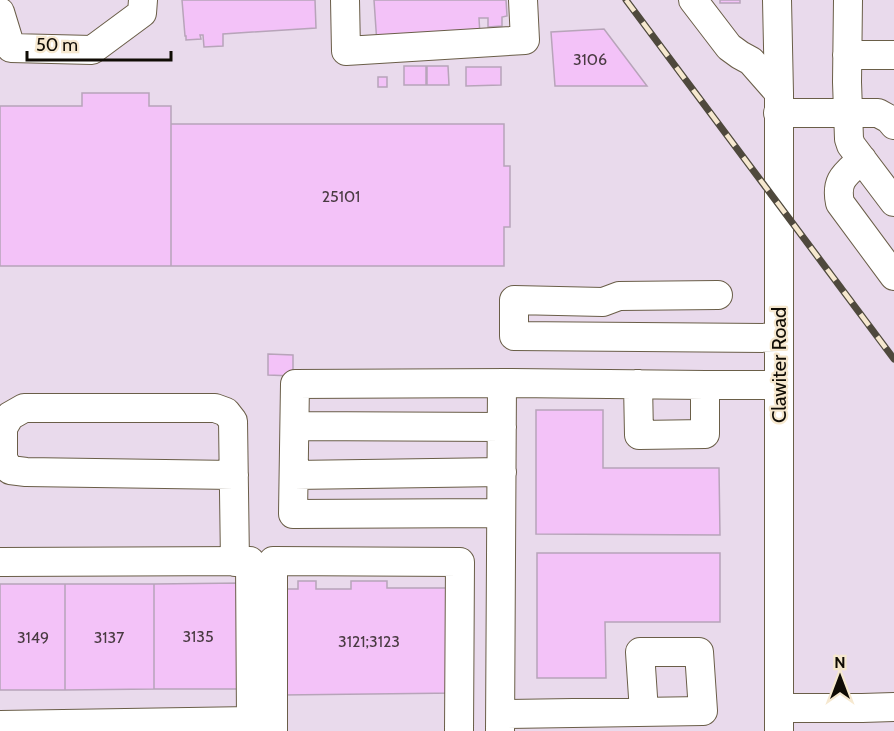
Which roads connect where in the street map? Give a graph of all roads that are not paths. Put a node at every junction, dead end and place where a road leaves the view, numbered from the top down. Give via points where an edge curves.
1 (345, 0) edge
2 (523, 0) edge
3 (693, 0) edge
4 (798, 0) edge
5 (848, 0) edge
6 (143, 7) edge
7 (0, 12) edge
8 (777, 12) edge
9 (847, 55) junction
10 (894, 55) edge
11 (779, 103) junction
12 (848, 112) junction
13 (894, 125) edge
14 (862, 159) junction
15 (894, 202) edge
16 (894, 276) edge
17 (718, 295) dead end
18 (779, 338) junction
19 (502, 383) junction
20 (638, 384) junction
21 (705, 385) junction
22 (779, 385) junction
23 (295, 426) junction
24 (501, 427) junction
25 (501, 472) junction
26 (234, 475) junction
27 (294, 475) junction
28 (501, 513) junction
29 (235, 561) junction
30 (0, 562) edge
31 (894, 706) edge
32 (644, 712) dead end
33 (779, 719) edge
34 (862, 719) edge
35 (500, 722) edge
36 (0, 725) edge
37 (225, 726) edge
38 (65, 727) edge
39 (273, 731) edge
40 (459, 731) edge

1 - 2 street via 346,51 525,40
3 - 11 street via 729,47 751,61
4 - 8 street
5 - 9 street
6 - 7 street via 92,50 11,48
8 - 11 street, Clawiter Road
9 - 10 street
9 - 12 street
11 - 12 street
11 - 18 street, Clawiter Road
12 - 13 street via 878,113
12 - 14 street via 849,139
14 - 15 street
14 - 16 street via 842,177 840,203
17 - 18 street via 619,296 603,302 513,300 514,336
18 - 22 street, Clawiter Road
19 - 20 street
19 - 23 street via 295,384
19 - 24 street
20 - 21 street
20 - 21 street via 639,435 705,434
21 - 22 street
22 - 33 street, Clawiter Road
23 - 24 street
23 - 27 street
24 - 25 street
25 - 27 street
25 - 28 street
26 - 26 street via 233,421 226,412 215,408 24,408 10,416 3,428 3,459 10,470
26 - 29 street
27 - 28 street via 293,514
28 - 35 street
29 - 30 street
29 - 37 street via 250,561 251,721
31 - 34 street
32 - 35 street
33 - 34 street
36 - 38 street
37 - 38 street
39 - 40 street via 273,561 460,562

